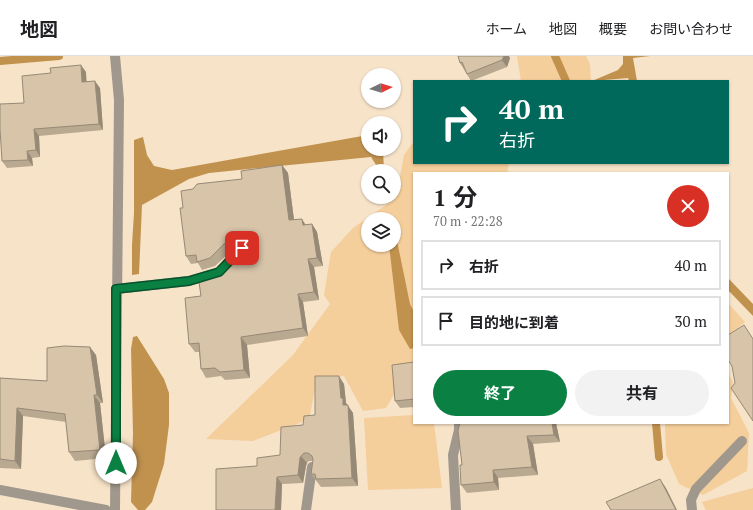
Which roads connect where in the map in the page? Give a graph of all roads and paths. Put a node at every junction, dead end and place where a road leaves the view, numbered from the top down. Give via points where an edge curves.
1 (115, 56) edge
2 (219, 272) edge
3 (116, 289) junction
4 (459, 424) edge
5 (742, 441) dead end
6 (312, 467) edge
7 (0, 490) edge
8 (106, 510) edge
9 (115, 510) edge
10 (306, 510) edge
11 (456, 510) edge
12 (692, 510) edge

1 - 3 street via 119,100
2 - 3 street via 189,281
3 - 9 street
4 - 11 street via 453,455
5 - 12 street via 696,489 691,500
6 - 10 street
7 - 8 street

